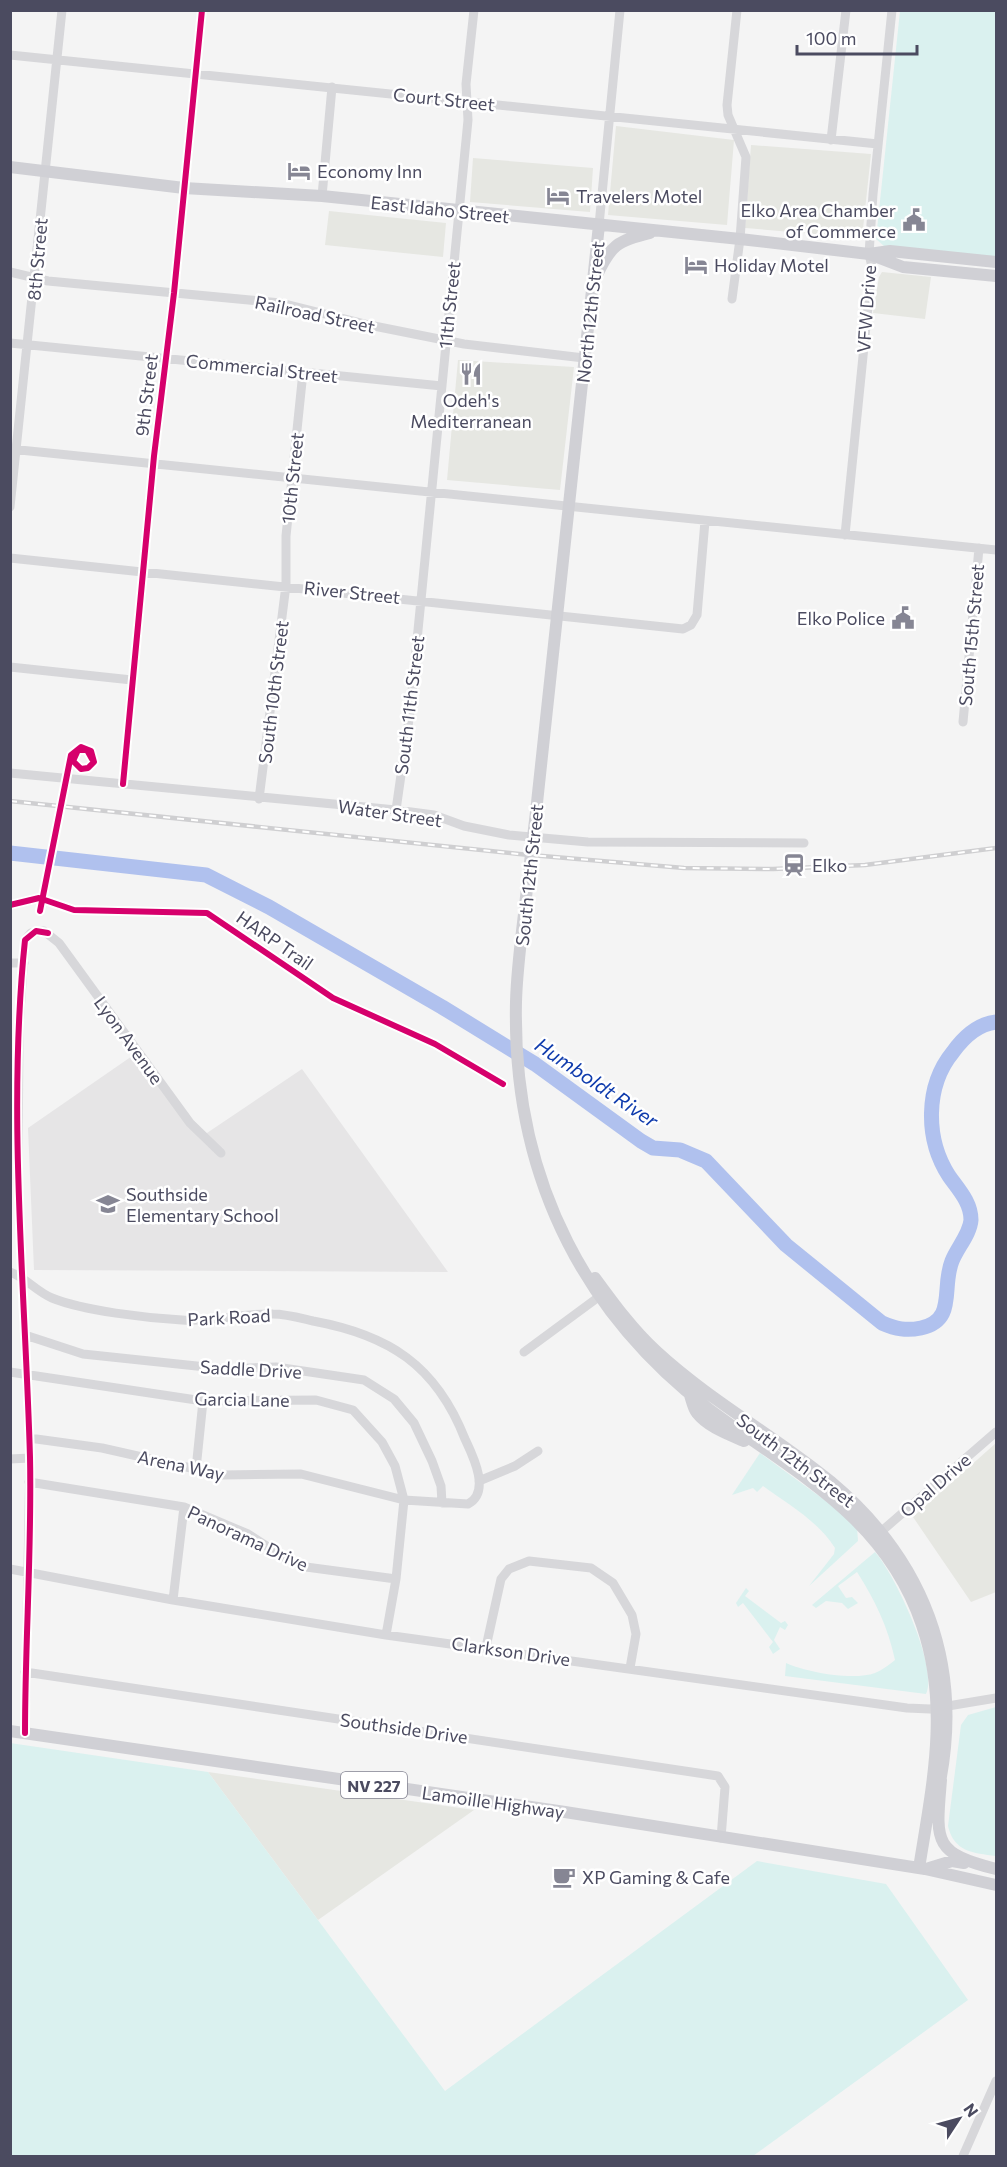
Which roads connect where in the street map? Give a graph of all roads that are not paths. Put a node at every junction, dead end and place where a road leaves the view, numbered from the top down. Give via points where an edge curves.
1 (62, 10) edge
2 (202, 10) edge
3 (474, 10) edge
4 (620, 10) edge
5 (737, 10) edge
6 (846, 10) edge
7 (892, 10) edge
8 (10, 55) edge
9 (56, 59) junction
10 (195, 75) junction
11 (332, 87) junction
12 (468, 103) junction
13 (609, 114) junction
14 (734, 128) junction
15 (831, 140) junction
16 (878, 144) junction
17 (10, 167) edge
18 (44, 170) junction
19 (184, 188) junction
20 (322, 196) junction
21 (459, 212) junction
22 (599, 225) junction
23 (659, 231) junction
24 (740, 239) junction
25 (869, 254) junction
26 (996, 261) edge
27 (10, 272) edge
28 (996, 276) edge
29 (36, 277) junction
30 (591, 287) junction
31 (174, 293) junction
32 (732, 298) dead end
33 (445, 339) junction
34 (10, 343) edge
35 (28, 345) junction
36 (166, 358) junction
37 (584, 358) junction
38 (303, 372) junction
39 (442, 386) junction
40 (13, 449) edge
41 (154, 464) junction
42 (292, 479) junction
43 (430, 493) junction
44 (10, 507) edge
45 (570, 508) junction
46 (705, 521) junction
47 (846, 535) junction
48 (979, 548) junction
49 (996, 550) edge
50 (10, 558) edge
51 (144, 572) junction
52 (286, 585) junction
53 (421, 600) junction
54 (558, 614) junction
55 (10, 667) edge
56 (132, 680) junction
57 (963, 722) dead end
58 (10, 773) edge
59 (123, 784) junction
60 (260, 799) junction
61 (396, 810) junction
62 (804, 843) dead end
63 (10, 963) edge
64 (24, 963) junction
65 (221, 1153) dead end
66 (14, 1192) edge
67 (10, 1272) edge
68 (24, 1282) junction
69 (602, 1294) junction
70 (25, 1335) junction
71 (524, 1352) dead end
72 (10, 1372) edge
73 (25, 1373) junction
74 (203, 1401) junction
75 (996, 1432) edge
76 (29, 1438) junction
77 (538, 1451) dead end
78 (30, 1458) junction
79 (10, 1459) edge
80 (196, 1469) junction
81 (479, 1481) junction
82 (29, 1482) junction
83 (404, 1500) junction
84 (442, 1503) junction
85 (184, 1507) junction
86 (878, 1534) junction
87 (10, 1569) edge
88 (27, 1571) junction
89 (396, 1579) junction
90 (173, 1600) junction
91 (386, 1635) junction
92 (486, 1647) junction
93 (630, 1668) junction
94 (25, 1672) junction
95 (996, 1698) edge
96 (942, 1707) junction
97 (10, 1731) edge
98 (25, 1733) junction
99 (941, 1780) junction
100 (722, 1838) junction
101 (922, 1869) junction
102 (996, 1869) edge
103 (996, 1885) edge
104 (996, 2081) edge
105 (963, 2157) edge

1 - 9 street, 8th Street
2 - 10 street, 9th Street
3 - 12 street, 11th Street via 466,84
4 - 13 street, North 12th Street
5 - 14 street via 727,105
6 - 15 street
7 - 16 street, VFW Drive
8 - 9 street, Court Street
9 - 10 street, Court Street
9 - 18 street, 8th Street
10 - 11 street, Court Street
10 - 19 street, 9th Street
11 - 12 street, Court Street
11 - 20 street
12 - 13 street, Court Street
12 - 21 street, 11th Street
13 - 14 street, Court Street
13 - 22 street, North 12th Street
14 - 15 street, Court Street
14 - 24 street via 746,157
15 - 16 street, Court Street
16 - 25 street, VFW Drive
17 - 18 main road, East Idaho Street
18 - 19 main road, East Idaho Street
18 - 29 street, 8th Street
19 - 20 main road, East Idaho Street
19 - 31 street, 9th Street
20 - 21 main road, East Idaho Street
21 - 22 main road, East Idaho Street
21 - 33 street, 11th Street
22 - 23 main road, East Idaho Street
22 - 30 main road, North 12th Street
23 - 24 main road, East Idaho Street
23 - 30 main road via 616,244
24 - 25 main road, East Idaho Street
24 - 32 street
25 - 26 main road, East Idaho Street via 890,251
25 - 28 main road, East Idaho Street via 903,267
25 - 47 street, VFW Drive via 872,267
27 - 29 street, Railroad Street
29 - 31 street, Railroad Street
29 - 35 street, 8th Street
30 - 37 main road, North 12th Street
31 - 33 street, Railroad Street via 281,303
31 - 36 street, 9th Street
33 - 37 street, Railroad Street
33 - 39 street, 11th Street
34 - 35 street, Commercial Street
35 - 36 street, Commercial Street
35 - 40 street, 8th Street
36 - 38 street, Commercial Street
36 - 41 street, 9th Street
37 - 45 main road, North 12th Street
38 - 39 street, Commercial Street
38 - 42 street, 10th Street
39 - 43 street, 11th Street
40 - 41 street
40 - 44 street, 8th Street
41 - 42 street
41 - 51 street, 9th Street
42 - 43 street
42 - 52 street, 10th Street
43 - 45 street
43 - 53 street, 11th Street
45 - 46 street
45 - 54 main road, North 12th Street
46 - 47 street
46 - 54 street, River Street via 697,615 691,625 683,629
47 - 48 street
48 - 49 street
48 - 57 street, South 15th Street
50 - 51 street, River Street
51 - 52 street, River Street
51 - 56 street, 9th Street
52 - 53 street, River Street
52 - 60 street, South 10th Street
53 - 54 street, River Street
53 - 61 street, South 11th Street
54 - 69 main road, South 12th Street, bridge via 516,1000 519,1080 536,1167 560,1229
55 - 56 street
56 - 59 street, 9th Street
58 - 59 street, Water Street
59 - 60 street, Water Street
60 - 61 street, Water Street
61 - 62 street, Water Street via 434,815 509,835 588,842
63 - 64 street
64 - 65 street, Lyon Avenue via 25,940 36,931 48,933 59,942 190,1123
64 - 66 street
66 - 68 street
67 - 68 street, Park Road
68 - 70 street
68 - 81 street, Park Road via 53,1298 102,1309 183,1320 274,1313 349,1327 400,1352 434,1382 465,1438
69 - 71 street
69 - 86 main road, South 12th Street via 657,1352 730,1411 830,1481
69 - 86 main road, South 12th Street via 642,1350 689,1394
70 - 73 street
70 - 84 street, Saddle Drive via 83,1354 225,1369 276,1367 363,1380 394,1399 414,1423 441,1486
72 - 73 street, Garcia Lane
73 - 74 street, Garcia Lane
73 - 76 street
74 - 80 street
74 - 83 street, Garcia Lane via 316,1400 353,1410 382,1442 395,1466
75 - 86 street, Opal Drive
76 - 78 street
76 - 80 street, Arena Way via 102,1448
77 - 81 street via 515,1467
78 - 79 street
78 - 82 street
80 - 83 street, Arena Way via 236,1476 301,1474
81 - 84 street via 477,1498 472,1502
82 - 85 street, Panorama Drive
82 - 88 street
83 - 84 street
83 - 89 street
85 - 89 street, Panorama Drive via 248,1534 306,1567
85 - 90 street
86 - 96 main road, South 12th Street via 921,1622
87 - 88 street, Clarkson Drive
88 - 90 street, Clarkson Drive
88 - 94 street
89 - 91 street
90 - 91 street, Clarkson Drive
91 - 92 street, Clarkson Drive
92 - 93 street, Clarkson Drive
92 - 93 street via 501,1579 509,1569 529,1561 591,1568 613,1583 633,1614 636,1634
93 - 96 street, Clarkson Drive via 907,1708
94 - 98 street
94 - 100 street, Southside Drive via 718,1776 725,1786
95 - 96 street, Clarkson Drive
96 - 99 main road, South 12th Street via 947,1737
96 - 101 main road, South 12th Street
97 - 98 main road, NV 227
98 - 100 main road, Lamoille Highway / NV 227
99 - 101 main road, South 12th Street
99 - 102 main road via 938,1831 945,1848 959,1858
100 - 101 main road, Lamoille Highway / NV 227
101 - 102 main road, Lamoille Highway / NV 227 via 952,1861
101 - 103 main road, Lamoille Highway / NV 227
104 - 105 street

